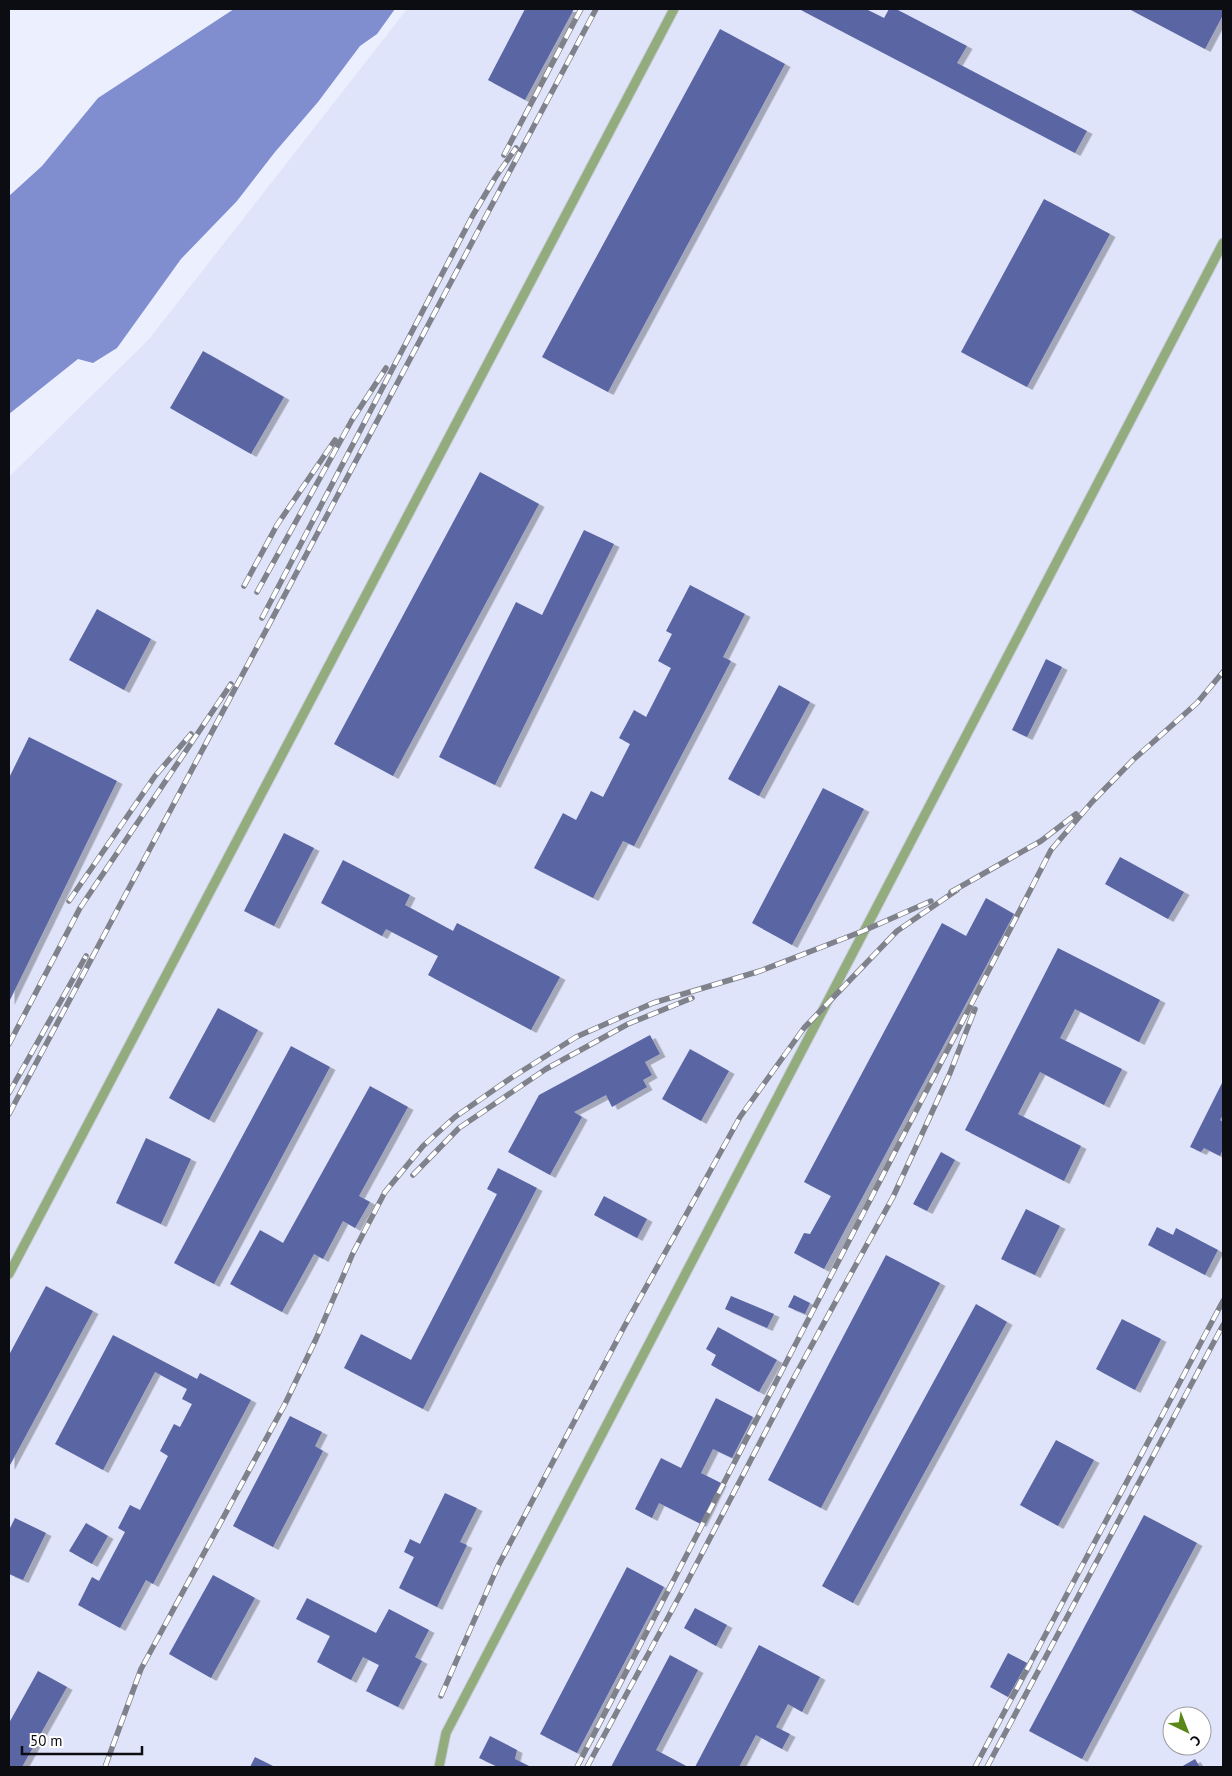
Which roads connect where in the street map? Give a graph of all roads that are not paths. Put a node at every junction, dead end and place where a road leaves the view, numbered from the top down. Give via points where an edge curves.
1 (674, 9) edge
2 (1223, 243) edge
3 (9, 1274) edge
4 (439, 1767) edge

1 - 3 lane
2 - 4 lane via 446,1732

